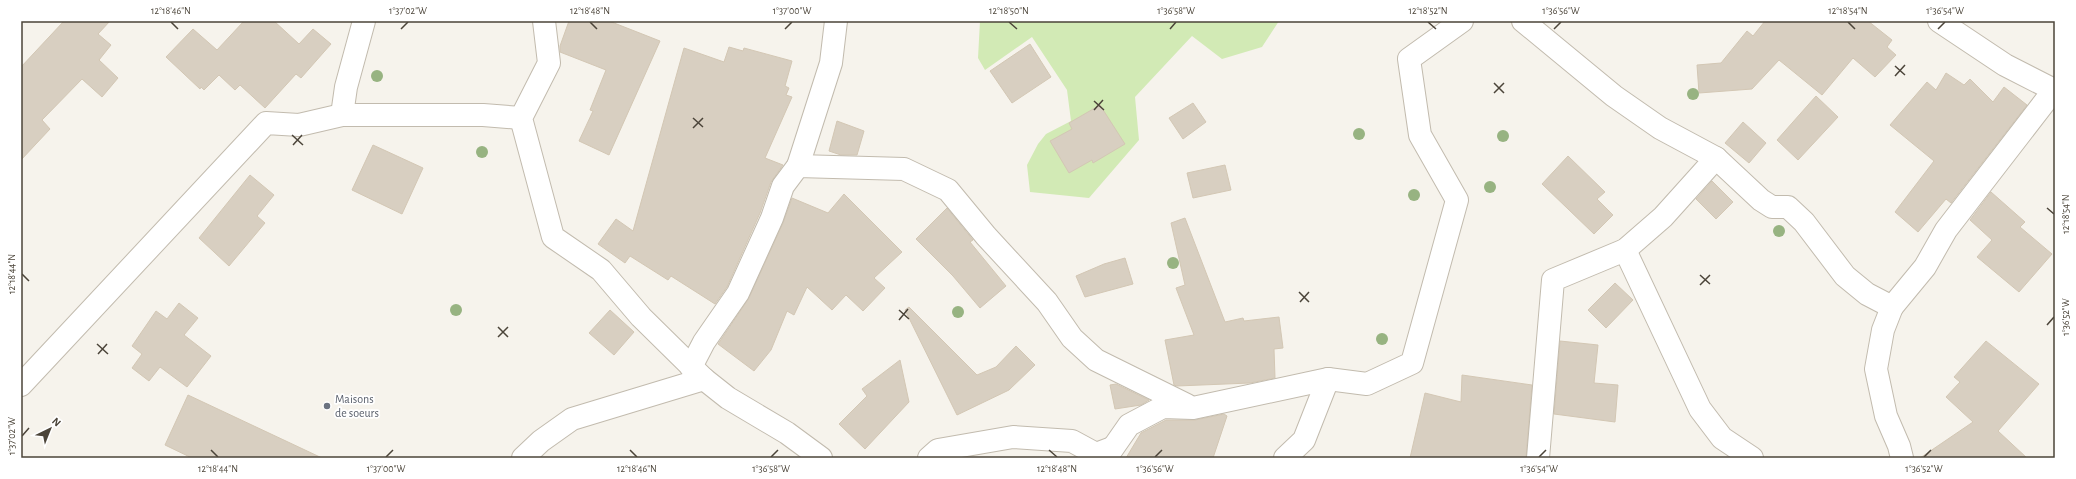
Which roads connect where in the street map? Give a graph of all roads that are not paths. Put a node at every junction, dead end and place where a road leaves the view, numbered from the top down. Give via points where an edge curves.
1 (364, 21) edge
2 (544, 21) edge
3 (836, 21) edge
4 (1462, 21) edge
5 (1522, 21) edge
6 (1939, 21) edge
7 (2054, 91) edge
8 (342, 115) junction
9 (521, 118) junction
10 (1716, 158) junction
11 (798, 166) junction
12 (1625, 250) junction
13 (1892, 307) junction
14 (697, 373) junction
15 (1328, 379) junction
16 (21, 385) edge
17 (1193, 408) junction
18 (1109, 453) edge
19 (523, 458) edge
20 (821, 458) edge
21 (929, 458) edge
22 (1285, 458) edge
23 (1538, 458) edge
24 (1752, 458) edge
25 (1902, 458) edge

1 - 8 street via 346,87
2 - 9 street via 549,63
3 - 11 street via 831,63
4 - 15 street via 1409,59 1420,135 1457,200 1412,363 1367,384
5 - 10 street via 1614,96 1660,128
6 - 7 street via 2005,65
7 - 13 street via 1946,230 1924,267
8 - 9 street via 482,115
8 - 16 street via 299,125 266,123
9 - 14 street via 553,237 601,270 641,317
10 - 12 street via 1663,217
10 - 13 street via 1761,200 1772,206 1788,207 1804,222 1845,276 1867,294
11 - 14 street via 783,186 772,218 738,293 704,342
11 - 17 street via 904,169 948,190 1047,302 1072,338 1096,360
12 - 23 street via 1553,280
12 - 24 street via 1700,409 1722,438
13 - 25 street via 1883,330 1876,369 1886,416
14 - 19 street via 572,419 541,441
14 - 20 street via 728,398 787,433
15 - 17 street
15 - 22 street via 1304,440
17 - 18 street via 1163,407 1129,425
18 - 21 street via 1096,454 1072,441 1013,437 938,450

